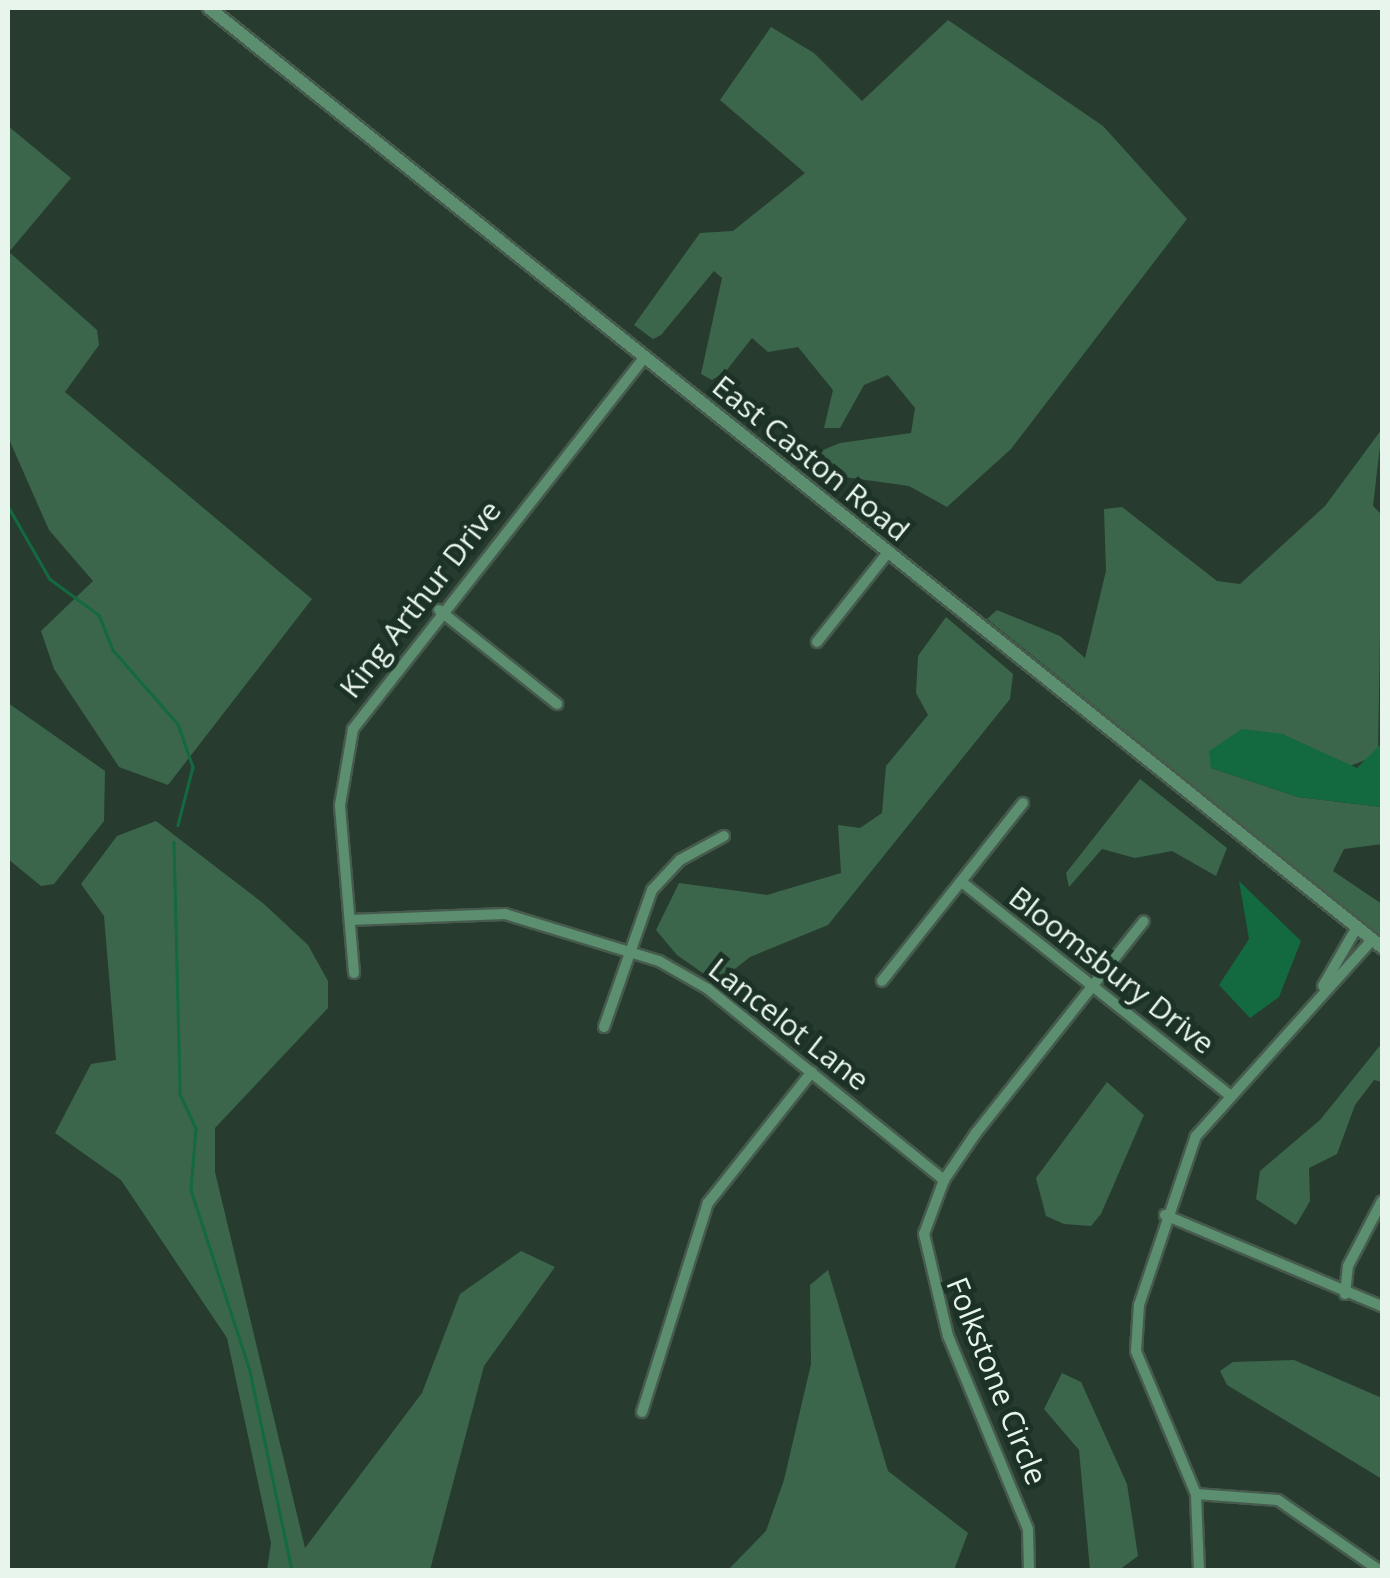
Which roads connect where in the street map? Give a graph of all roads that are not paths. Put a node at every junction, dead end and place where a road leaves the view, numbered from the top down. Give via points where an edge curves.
1 (209, 8) edge
2 (644, 356) junction
3 (888, 551) junction
4 (440, 610) junction
5 (817, 642) dead end
6 (557, 704) dead end
7 (1023, 803) dead end
8 (724, 836) dead end
9 (963, 883) junction
10 (350, 920) junction
11 (1144, 922) dead end
12 (1357, 927) junction
13 (1378, 943) edge
14 (627, 951) junction
15 (354, 973) dead end
16 (882, 982) dead end
17 (1322, 986) junction
18 (1091, 990) junction
19 (604, 1026) dead end
20 (812, 1072) junction
21 (1231, 1096) junction
22 (944, 1180) junction
23 (1382, 1201) edge
24 (1165, 1215) junction
25 (1344, 1294) junction
26 (1382, 1306) edge
27 (642, 1412) dead end
28 (1196, 1494) junction
29 (1029, 1570) edge
30 (1199, 1570) edge
31 (1379, 1570) edge

1 - 2 street, East Caston Road
2 - 3 street, East Caston Road
2 - 4 street, King Arthur Drive
3 - 5 street
3 - 12 street, East Caston Road
4 - 6 street
4 - 10 street, King Arthur Drive via 374,692 346,749 340,805
7 - 9 street
8 - 14 street via 660,880
9 - 16 street
9 - 18 street, Bloomsbury Drive
10 - 14 street, Lancelot Lane via 489,912
10 - 15 street, King Arthur Drive
11 - 18 street, Folkstone Circle
12 - 13 street, East Caston Road
12 - 17 street
13 - 17 street via 1340,980
14 - 19 street
14 - 20 street, Lancelot Lane via 696,981
17 - 21 street
18 - 21 street, Bloomsbury Drive
18 - 22 street, Folkstone Circle
20 - 22 street, Lancelot Lane
20 - 27 street via 708,1202
21 - 24 street via 1196,1136
22 - 29 street, Folkstone Circle via 924,1234 928,1278 1014,1485
23 - 25 street via 1348,1266
24 - 25 street
24 - 28 street via 1136,1351
25 - 26 street
28 - 30 street
28 - 31 street via 1278,1500

